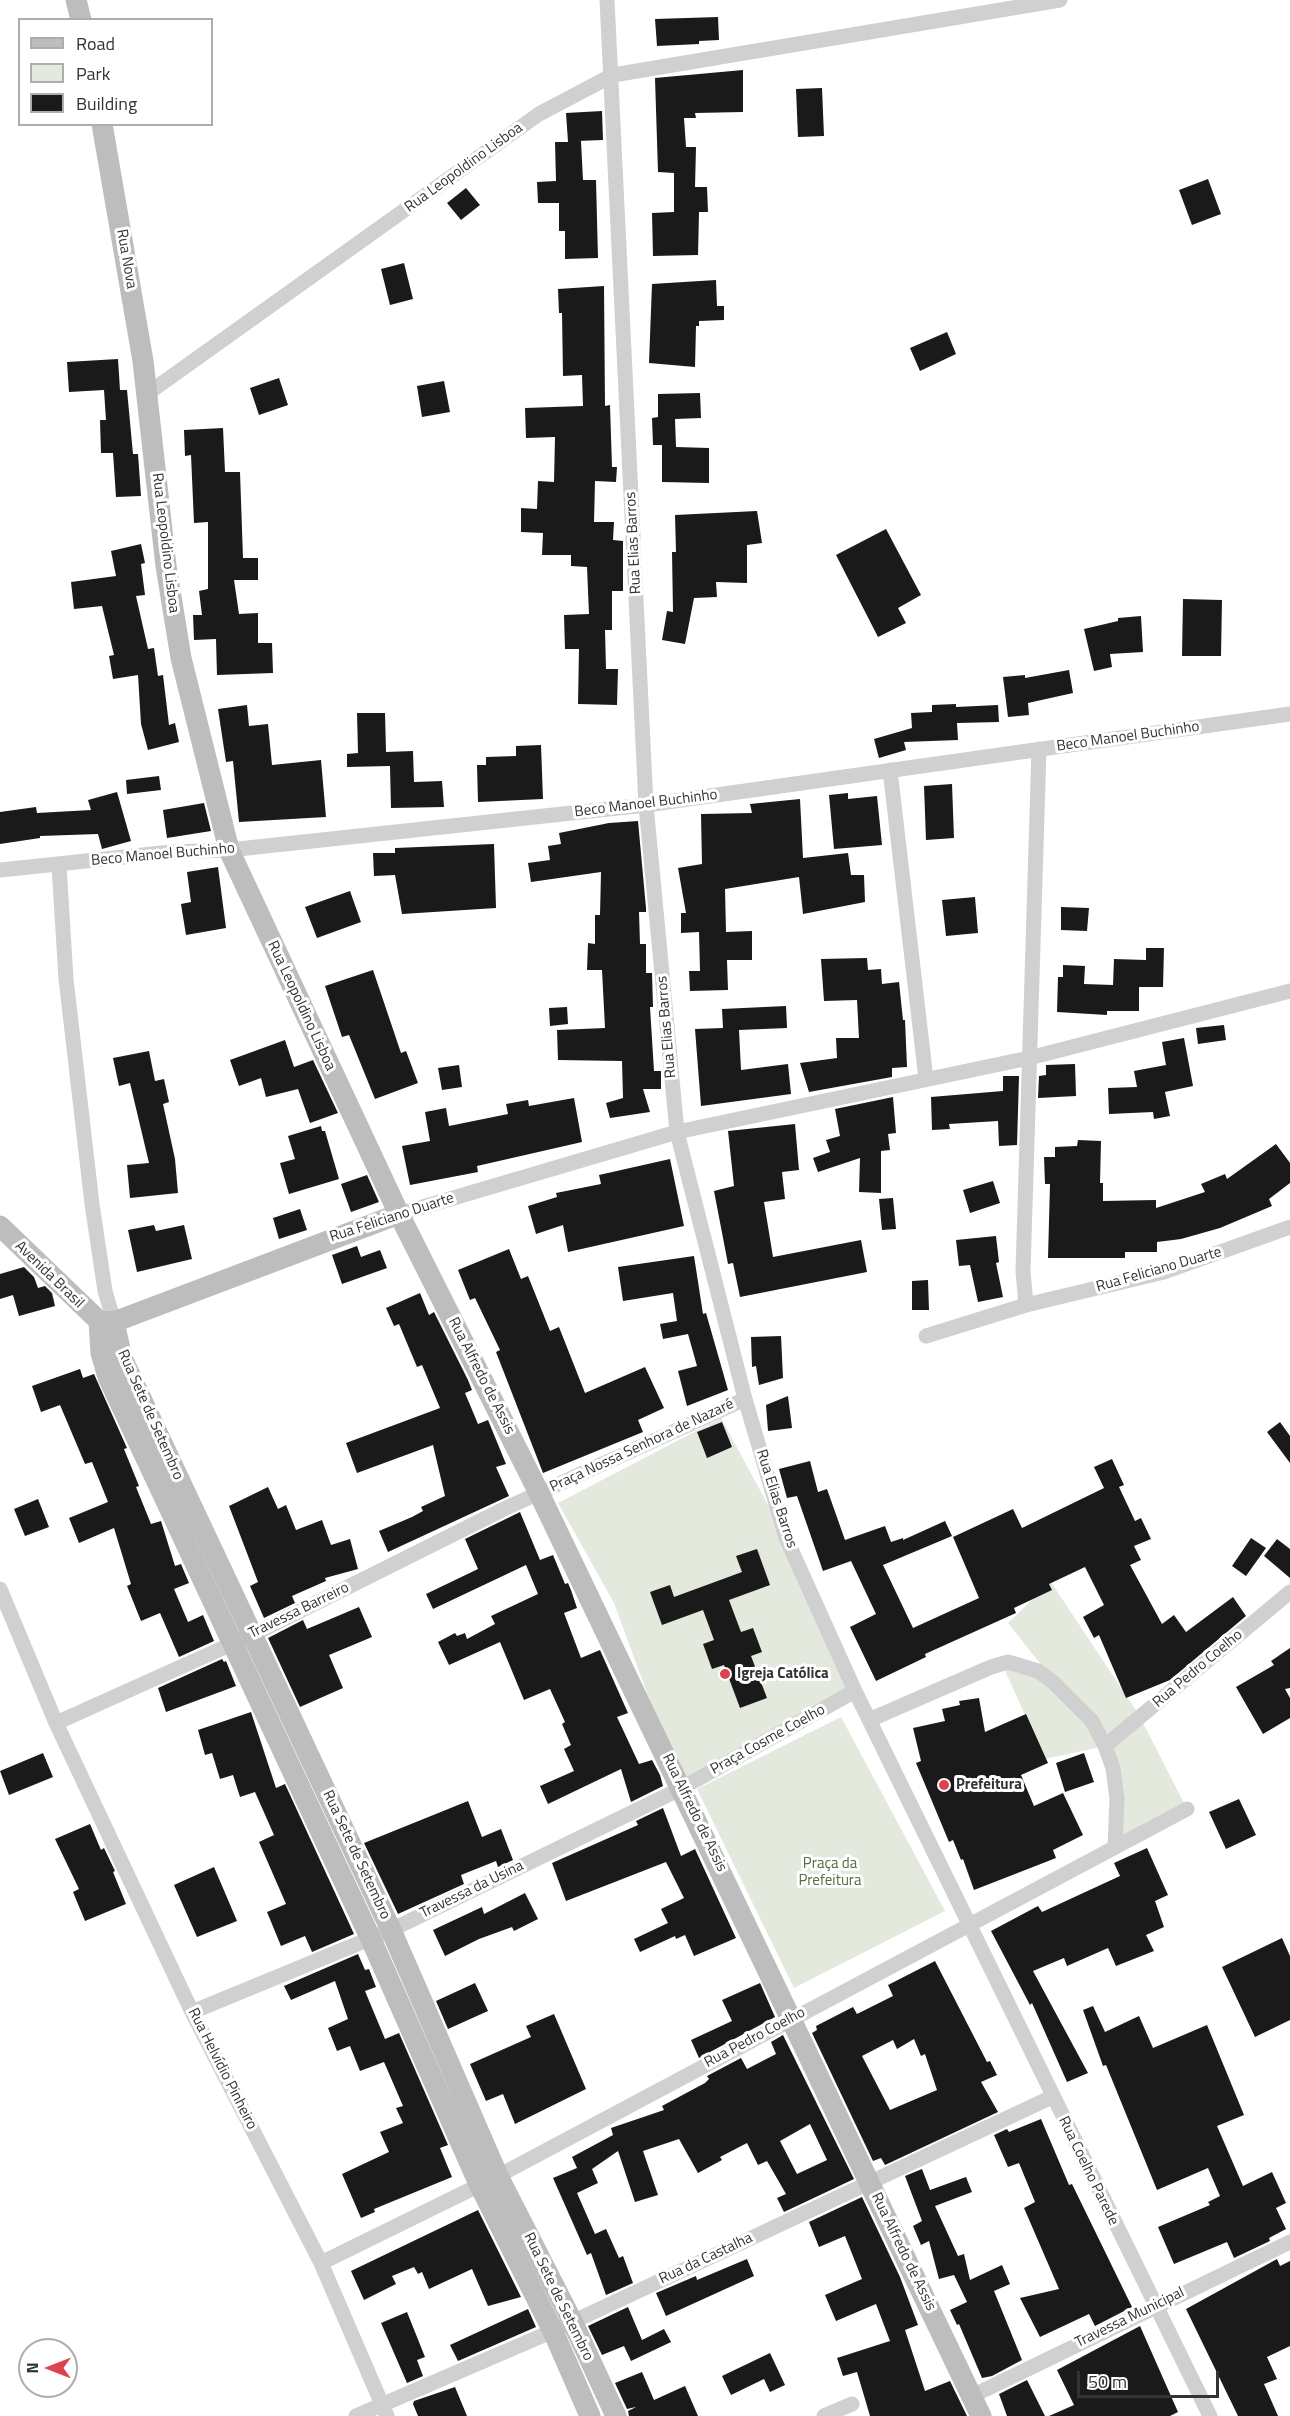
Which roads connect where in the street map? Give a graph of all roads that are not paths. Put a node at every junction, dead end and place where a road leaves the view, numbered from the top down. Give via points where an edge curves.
1 (76, 0) edge
2 (607, 0) edge
3 (1060, 0) edge
4 (80, 18) edge
5 (613, 75) junction
6 (102, 126) edge
7 (147, 394) junction
8 (1290, 714) edge
9 (1039, 749) junction
10 (890, 770) junction
11 (646, 805) junction
12 (229, 850) junction
13 (59, 865) junction
14 (0, 870) edge
15 (1290, 991) edge
16 (1029, 1058) junction
17 (926, 1079) junction
18 (677, 1132) junction
19 (399, 1214) junction
20 (0, 1226) edge
21 (1290, 1227) edge
22 (1026, 1305) junction
23 (106, 1322) junction
24 (927, 1336) dead end
25 (745, 1399) junction
26 (539, 1493) junction
27 (0, 1589) edge
28 (1290, 1592) edge
29 (252, 1635) junction
30 (232, 1643) junction
31 (855, 1691) junction
32 (869, 1720) junction
33 (56, 1723) junction
34 (1105, 1746) junction
35 (682, 1788) junction
36 (1187, 1809) dead end
37 (1115, 1846) junction
38 (968, 1925) junction
39 (391, 1930) junction
40 (370, 1937) junction
41 (192, 2012) junction
42 (792, 2018) junction
43 (1053, 2097) junction
44 (488, 2180) junction
45 (869, 2183) junction
46 (1290, 2242) edge
47 (321, 2264) junction
48 (1154, 2306) junction
49 (572, 2321) junction
50 (553, 2331) junction
51 (972, 2396) junction
52 (852, 2404) dead end
53 (384, 2410) edge
54 (356, 2416) edge
55 (590, 2416) edge
56 (616, 2416) edge
57 (824, 2416) edge
58 (981, 2416) edge
59 (1210, 2416) edge

1 - 4 street
2 - 5 street, Rua Elias Barros
3 - 5 street, Rua Leopoldino Lisboa
5 - 7 street, Rua Leopoldino Lisboa via 539,114
5 - 11 street, Rua Elias Barros
6 - 7 street, Rua Nova
7 - 12 street, Rua Leopoldino Lisboa via 166,566 181,658
8 - 9 street, Beco Manoel Buchinho
9 - 10 street, Beco Manoel Buchinho
9 - 16 street
10 - 11 street, Beco Manoel Buchinho
10 - 17 street
11 - 12 street, Beco Manoel Buchinho
11 - 18 street, Rua Elias Barros
12 - 13 street, Beco Manoel Buchinho via 171,852
12 - 19 street, Rua Leopoldino Lisboa
13 - 14 street, Beco Manoel Buchinho
13 - 23 street, Rua Sete de Setembro via 66,979
15 - 16 street
16 - 17 street
16 - 22 street via 1023,1271
17 - 18 street
18 - 19 street, Rua Feliciano Duarte
18 - 25 street, Rua Elias Barros
19 - 23 street, Rua Feliciano Duarte
19 - 26 street, Rua Alfredo de Assis
20 - 23 street, Avenida Brasil
21 - 22 street, Rua Feliciano Duarte via 1164,1272
22 - 24 street, Rua Feliciano Duarte
23 - 29 street, Rua Sete de Setembro
23 - 30 street, Rua Sete de Setembro via 101,1353 108,1377
25 - 26 street, Praça Nossa Senhora de Nazaré
25 - 31 street, Rua Elias Barros via 786,1538
26 - 29 street, Travessa Barreiro
26 - 35 street, Rua Alfredo de Assis
27 - 33 street, Rua Helvídio Pinheiro
28 - 34 street, Rua Pedro Coelho
29 - 30 street, Travessa Barreiro
29 - 39 street, Rua Sete de Setembro
30 - 33 street, Travessa Barreiro
30 - 40 street, Rua Sete de Setembro
31 - 32 street, Rua Elias Barros
31 - 35 street, Praça Cosme Coelho
32 - 34 street via 1008,1662 1038,1671 1053,1682 1092,1721
32 - 38 street, Rua Elias Barros
33 - 41 street, Rua Helvídio Pinheiro
34 - 37 street via 1117,1799
35 - 39 street, Travessa da Usina
35 - 42 street, Rua Alfredo de Assis
36 - 37 street, Rua Pedro Coelho
37 - 38 street, Rua Pedro Coelho
38 - 42 street, Rua Pedro Coelho
38 - 43 street, Rua Coelho Parede
39 - 40 street, Travessa da Usina
39 - 44 street, Rua Sete de Setembro
40 - 41 street, Travessa da Usina
40 - 44 street, Rua Sete de Setembro
41 - 47 street, Rua Helvídio Pinheiro
42 - 44 street, Rua Pedro Coelho
42 - 45 street, Rua Alfredo de Assis
43 - 45 street, Rua da Castalha
43 - 48 street, Rua Coelho Parede
44 - 47 street, Rua Pedro Coelho
44 - 49 street, Rua Sete de Setembro
44 - 50 street, Rua Sete de Setembro
45 - 49 street, Rua da Castalha
45 - 51 street, Rua Alfredo de Assis
46 - 48 street, Travessa Municipal
47 - 53 street, Rua Helvídio Pinheiro
48 - 51 street, Travessa Municipal
48 - 59 street, Rua Coelho Parede
49 - 50 street, Rua da Castalha
49 - 56 street, Rua Sete de Setembro
50 - 53 street, Rua da Castalha
50 - 55 street, Rua Sete de Setembro
51 - 58 street, Rua Alfredo de Assis
52 - 57 street
53 - 54 street, Rua da Castalha

